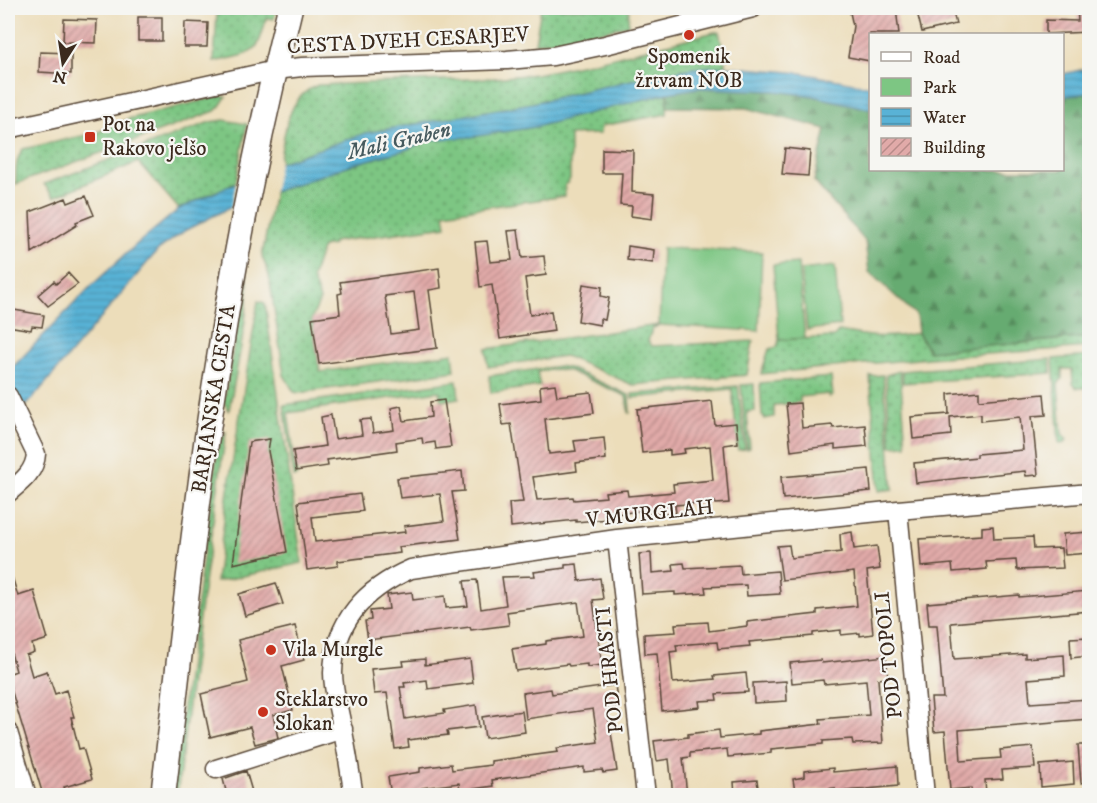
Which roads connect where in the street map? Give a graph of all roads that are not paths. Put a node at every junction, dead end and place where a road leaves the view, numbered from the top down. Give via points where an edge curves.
1 (290, 8) edge
2 (753, 8) edge
3 (275, 70) junction
4 (8, 129) edge
5 (8, 396) edge
6 (1089, 493) edge
7 (8, 494) edge
8 (898, 510) junction
9 (617, 539) junction
10 (343, 729) junction
11 (8, 732) edge
12 (216, 769) dead end
13 (27, 795) edge
14 (163, 795) edge
15 (354, 795) edge
16 (646, 795) edge
17 (926, 795) edge

1 - 3 main road, BARJANSKA CESTA
2 - 3 street, CESTA DVEH CESARJEV via 552,56
3 - 4 street
3 - 14 main road, BARJANSKA CESTA via 216,377
5 - 7 street via 36,454 29,474
6 - 8 street, V MURGLAH
8 - 9 street, V MURGLAH
8 - 17 street, POD TOPOLI
9 - 10 street, V MURGLAH via 419,567 372,591 347,621 335,656 335,690
9 - 16 street, POD HRASTI
10 - 12 street
10 - 15 street, V MURGLAH
11 - 13 street

